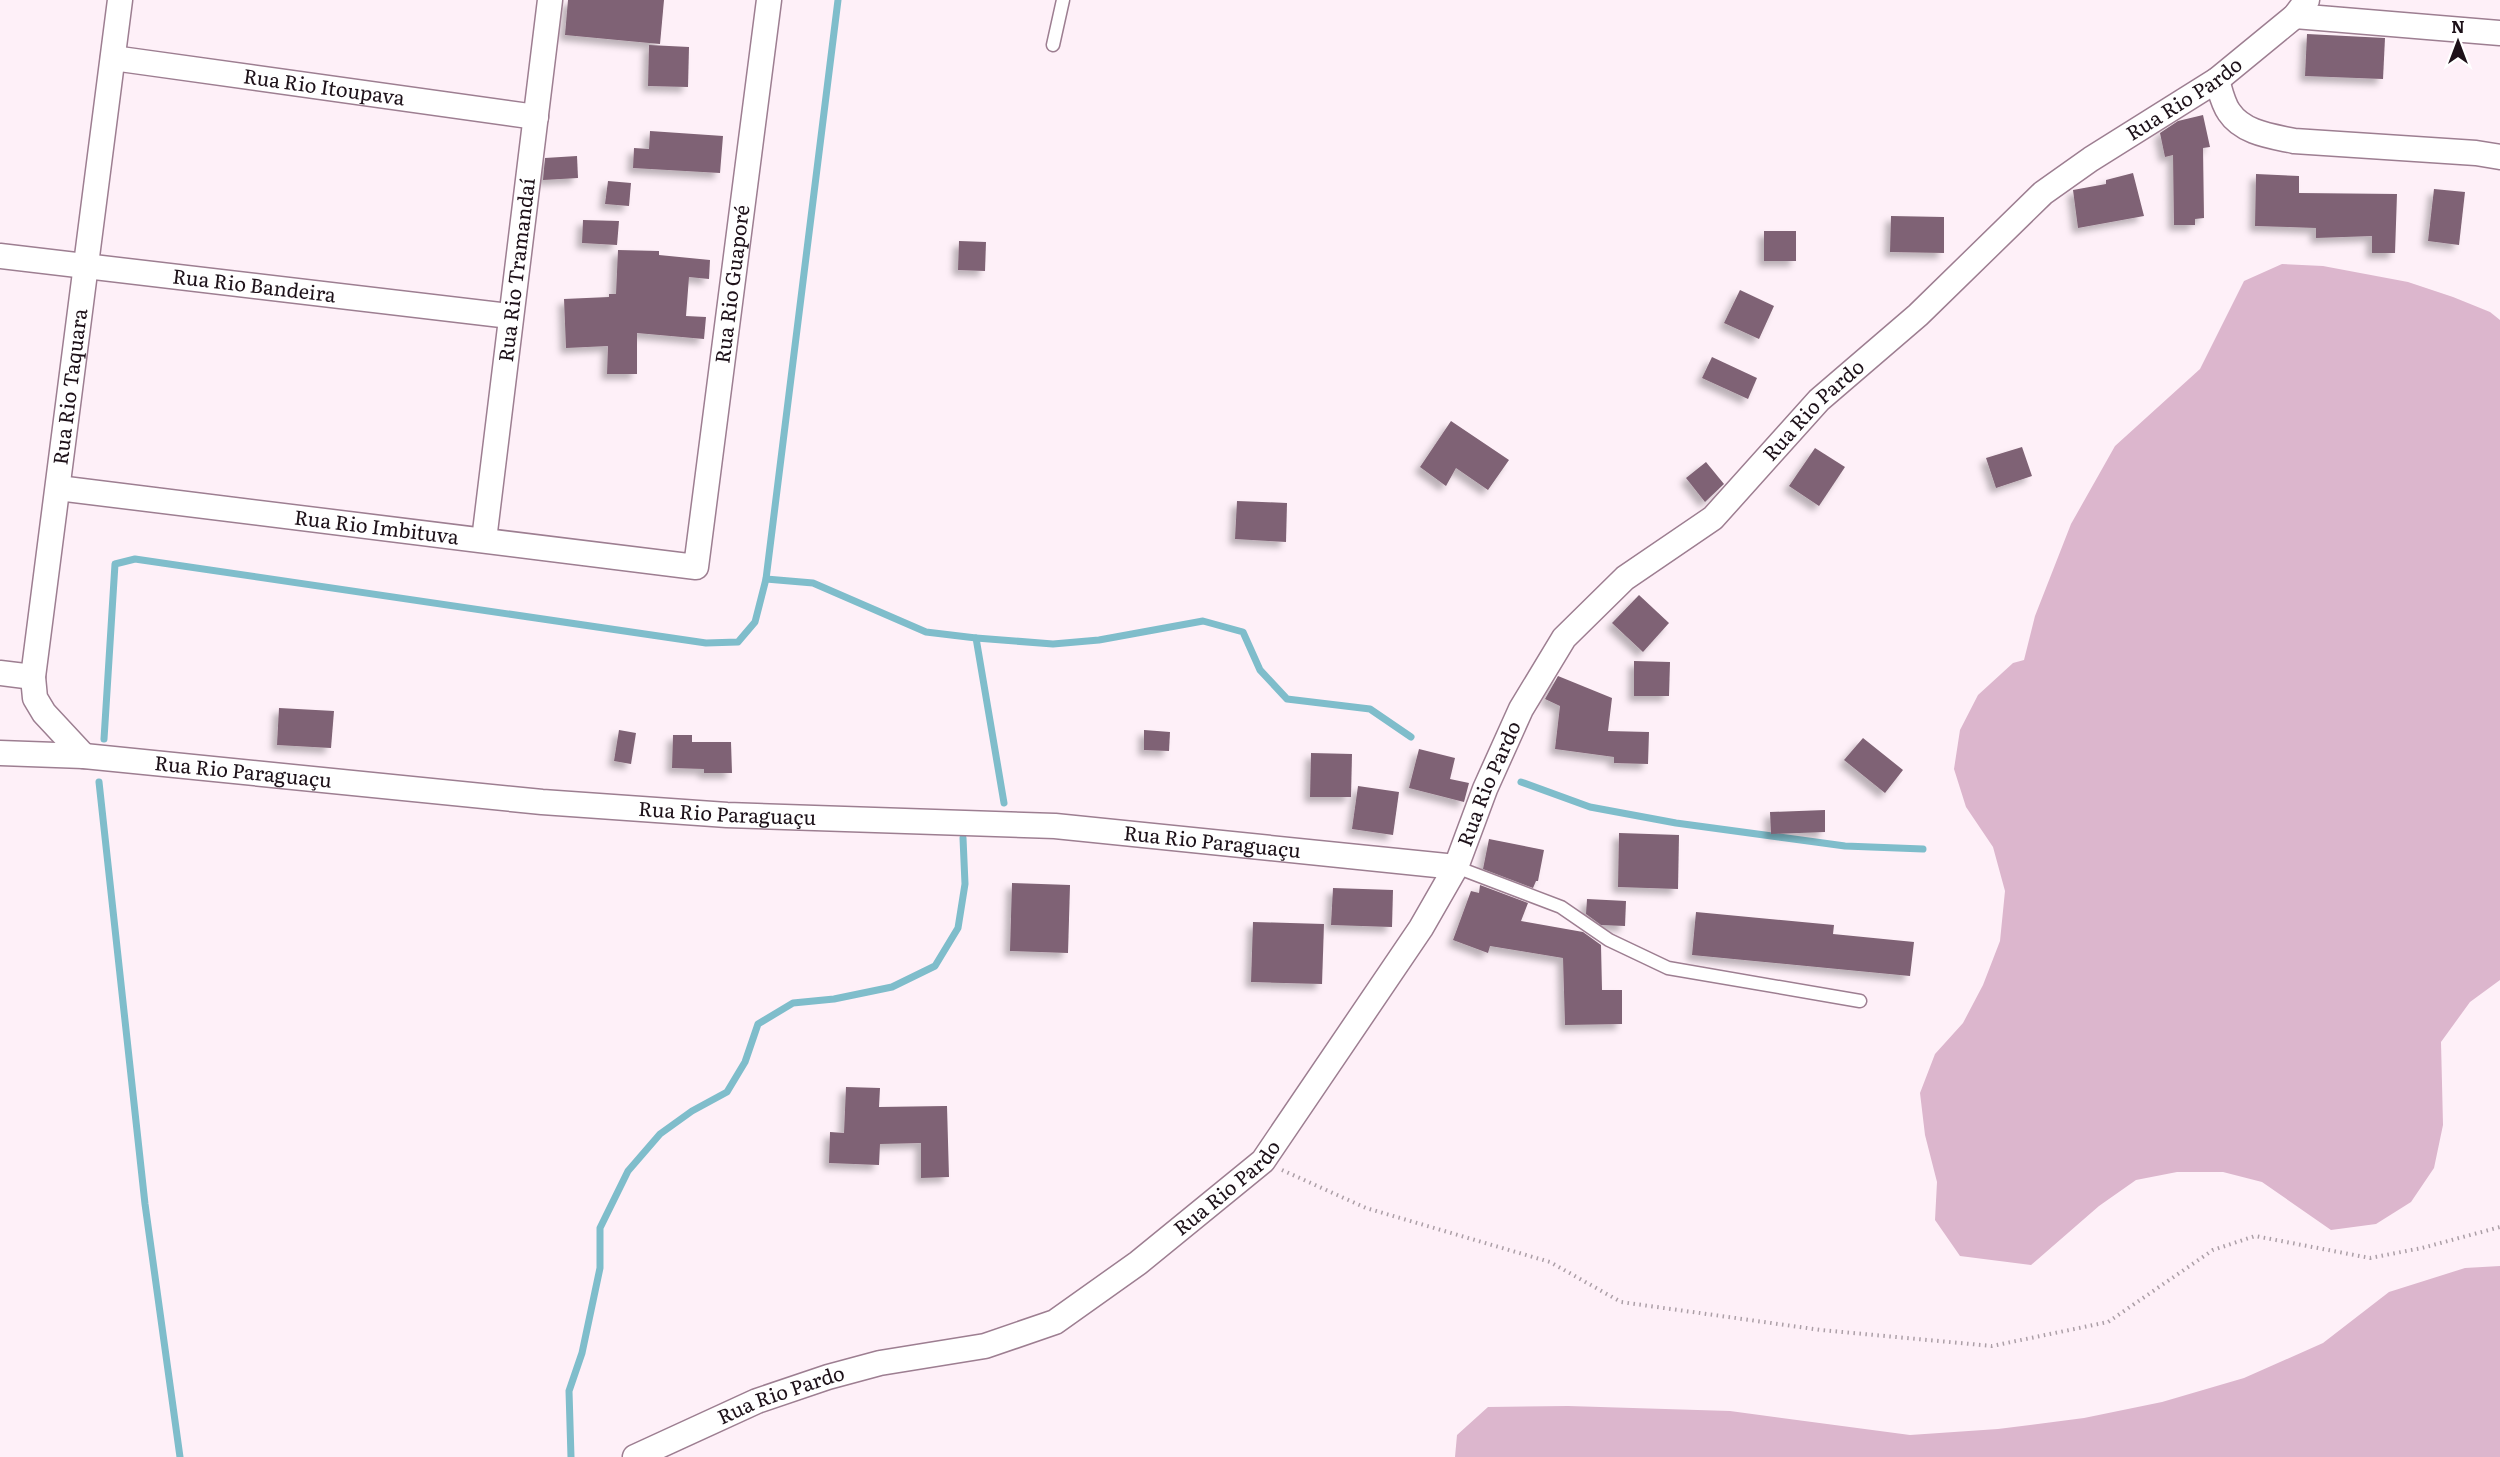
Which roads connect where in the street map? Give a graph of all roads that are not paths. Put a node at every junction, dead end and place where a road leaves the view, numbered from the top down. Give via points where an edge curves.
1 (120, 0) edge
2 (550, 0) edge
3 (769, 0) edge
4 (1063, 0) edge
5 (2301, 8) edge
6 (2500, 33) edge
7 (1053, 45) dead end
8 (113, 58) junction
9 (2217, 80) junction
10 (536, 117) junction
11 (2500, 157) edge
12 (0, 256) edge
13 (86, 266) junction
14 (510, 316) junction
15 (58, 488) junction
16 (484, 540) junction
17 (696, 567) joint
18 (0, 673) edge
19 (33, 677) junction
20 (0, 753) edge
21 (84, 756) junction
22 (1456, 867) junction
23 (1860, 1002) dead end
24 (635, 1457) edge

1 - 8 street, Rua Rio Taquara
2 - 10 street, Rua Rio Tramandaí
3 - 17 street, Rua Rio Guaporé
4 - 7 lane
5 - 6 street
5 - 9 street, Rua Rio Pardo
8 - 10 street, Rua Rio Itoupava
8 - 13 street, Rua Rio Taquara
9 - 11 street via 2228,112 2244,126 2268,135 2294,141
9 - 22 street, Rua Rio Pardo via 2043,193 1918,315 1819,400 1713,518 1625,578 1564,638 1521,709
10 - 14 street, Rua Rio Tramandaí
12 - 13 street, Rua Rio Bandeira
13 - 14 street, Rua Rio Bandeira
13 - 15 street, Rua Rio Taquara
14 - 16 street, Rua Rio Tramandaí
15 - 16 street, Rua Rio Imbituva
15 - 19 street, Rua Rio Taquara
16 - 17 street, Rua Rio Imbituva
18 - 19 street
19 - 21 street, Rua Rio Taquara via 35,698 44,713
20 - 21 street, Rua Rio Paraguaçu
21 - 22 street, Rua Rio Paraguaçu via 542,802 728,815 1055,826
22 - 23 lane via 1561,907 1609,940 1668,968
22 - 24 street, Rua Rio Pardo via 1421,928 1263,1161 1138,1263 1055,1322 985,1346 880,1363 828,1377 757,1401

